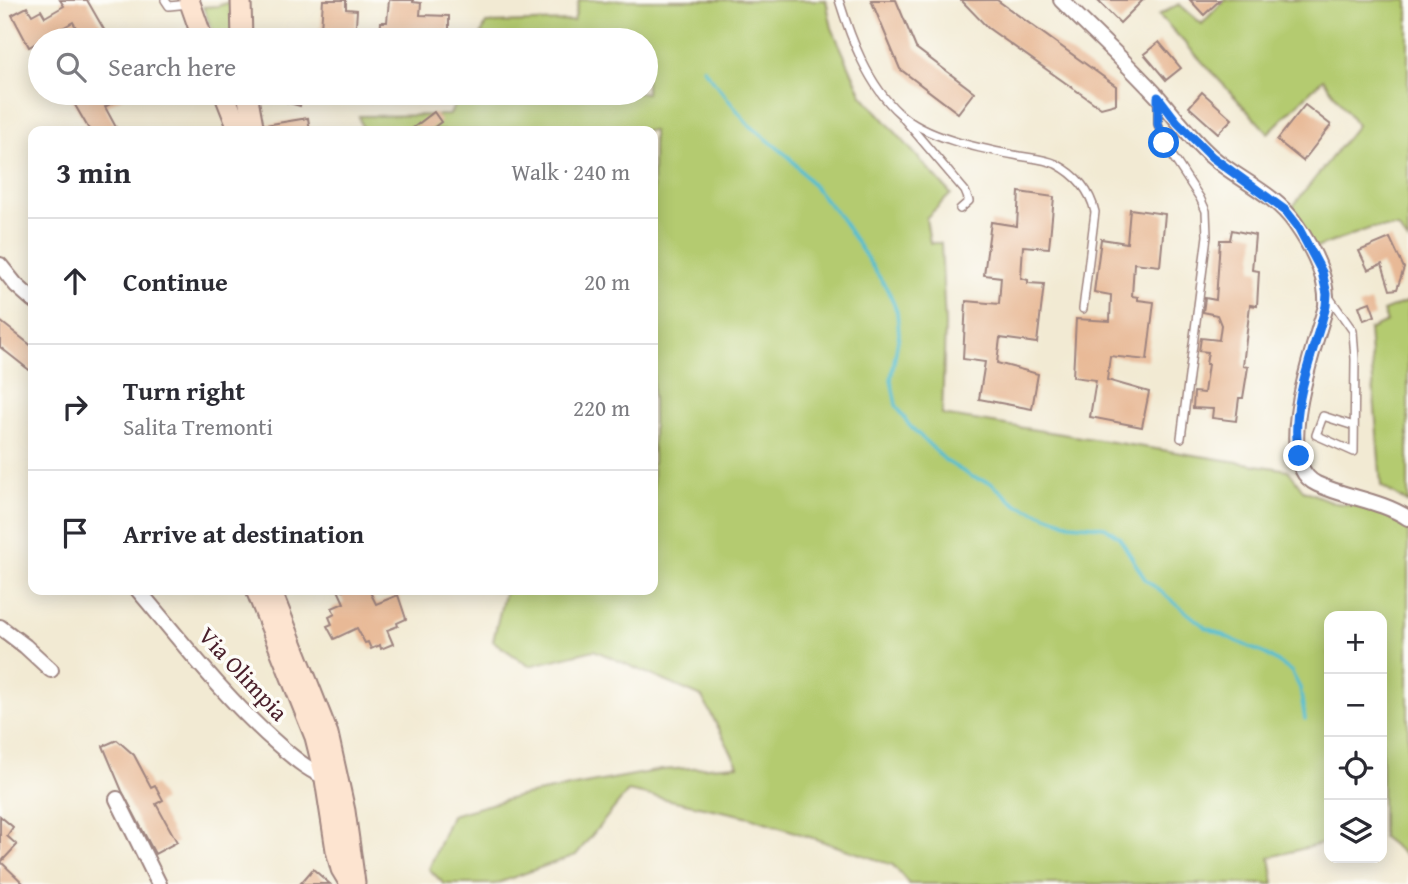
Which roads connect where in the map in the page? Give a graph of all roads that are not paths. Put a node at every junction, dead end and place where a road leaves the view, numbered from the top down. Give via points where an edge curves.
1 (165, 0) edge
2 (241, 0) edge
3 (839, 0) edge
4 (1060, 0) edge
5 (190, 5) edge
6 (199, 28) edge
7 (242, 28) edge
8 (1158, 97) junction
9 (238, 105) edge
10 (241, 105) edge
11 (901, 114) junction
12 (239, 126) edge
13 (252, 126) edge
14 (960, 209) dead end
15 (0, 265) edge
16 (1327, 294) junction
17 (28, 296) edge
18 (1083, 309) dead end
19 (1354, 426) junction
20 (1181, 438) dead end
21 (1408, 518) edge
22 (142, 595) edge
23 (259, 595) edge
24 (272, 595) edge
25 (0, 627) edge
26 (279, 630) junction
27 (51, 670) dead end
28 (332, 780) junction
29 (117, 799) dead end
30 (159, 884) edge
31 (352, 884) edge

1 - 5 lane via 169,6
2 - 7 street
3 - 11 lane via 865,66 877,88
4 - 8 street
5 - 6 street
8 - 16 street via 1212,157 1286,211 1322,272
8 - 20 lane via 1164,143 1206,211 1207,236
9 - 12 street
10 - 13 street
11 - 14 lane via 965,191 969,201
11 - 18 lane via 946,139 1053,163 1075,176 1091,197 1095,212
15 - 17 street
16 - 19 lane via 1353,331
16 - 21 street via 1296,422 1303,471 1315,483 1392,508
19 - 19 lane via 1354,452 1316,435 1323,416
22 - 28 street, Via Olimpia via 257,727 300,763
23 - 26 street
24 - 26 street
25 - 27 street
26 - 28 street
28 - 31 street via 341,869
29 - 30 street

